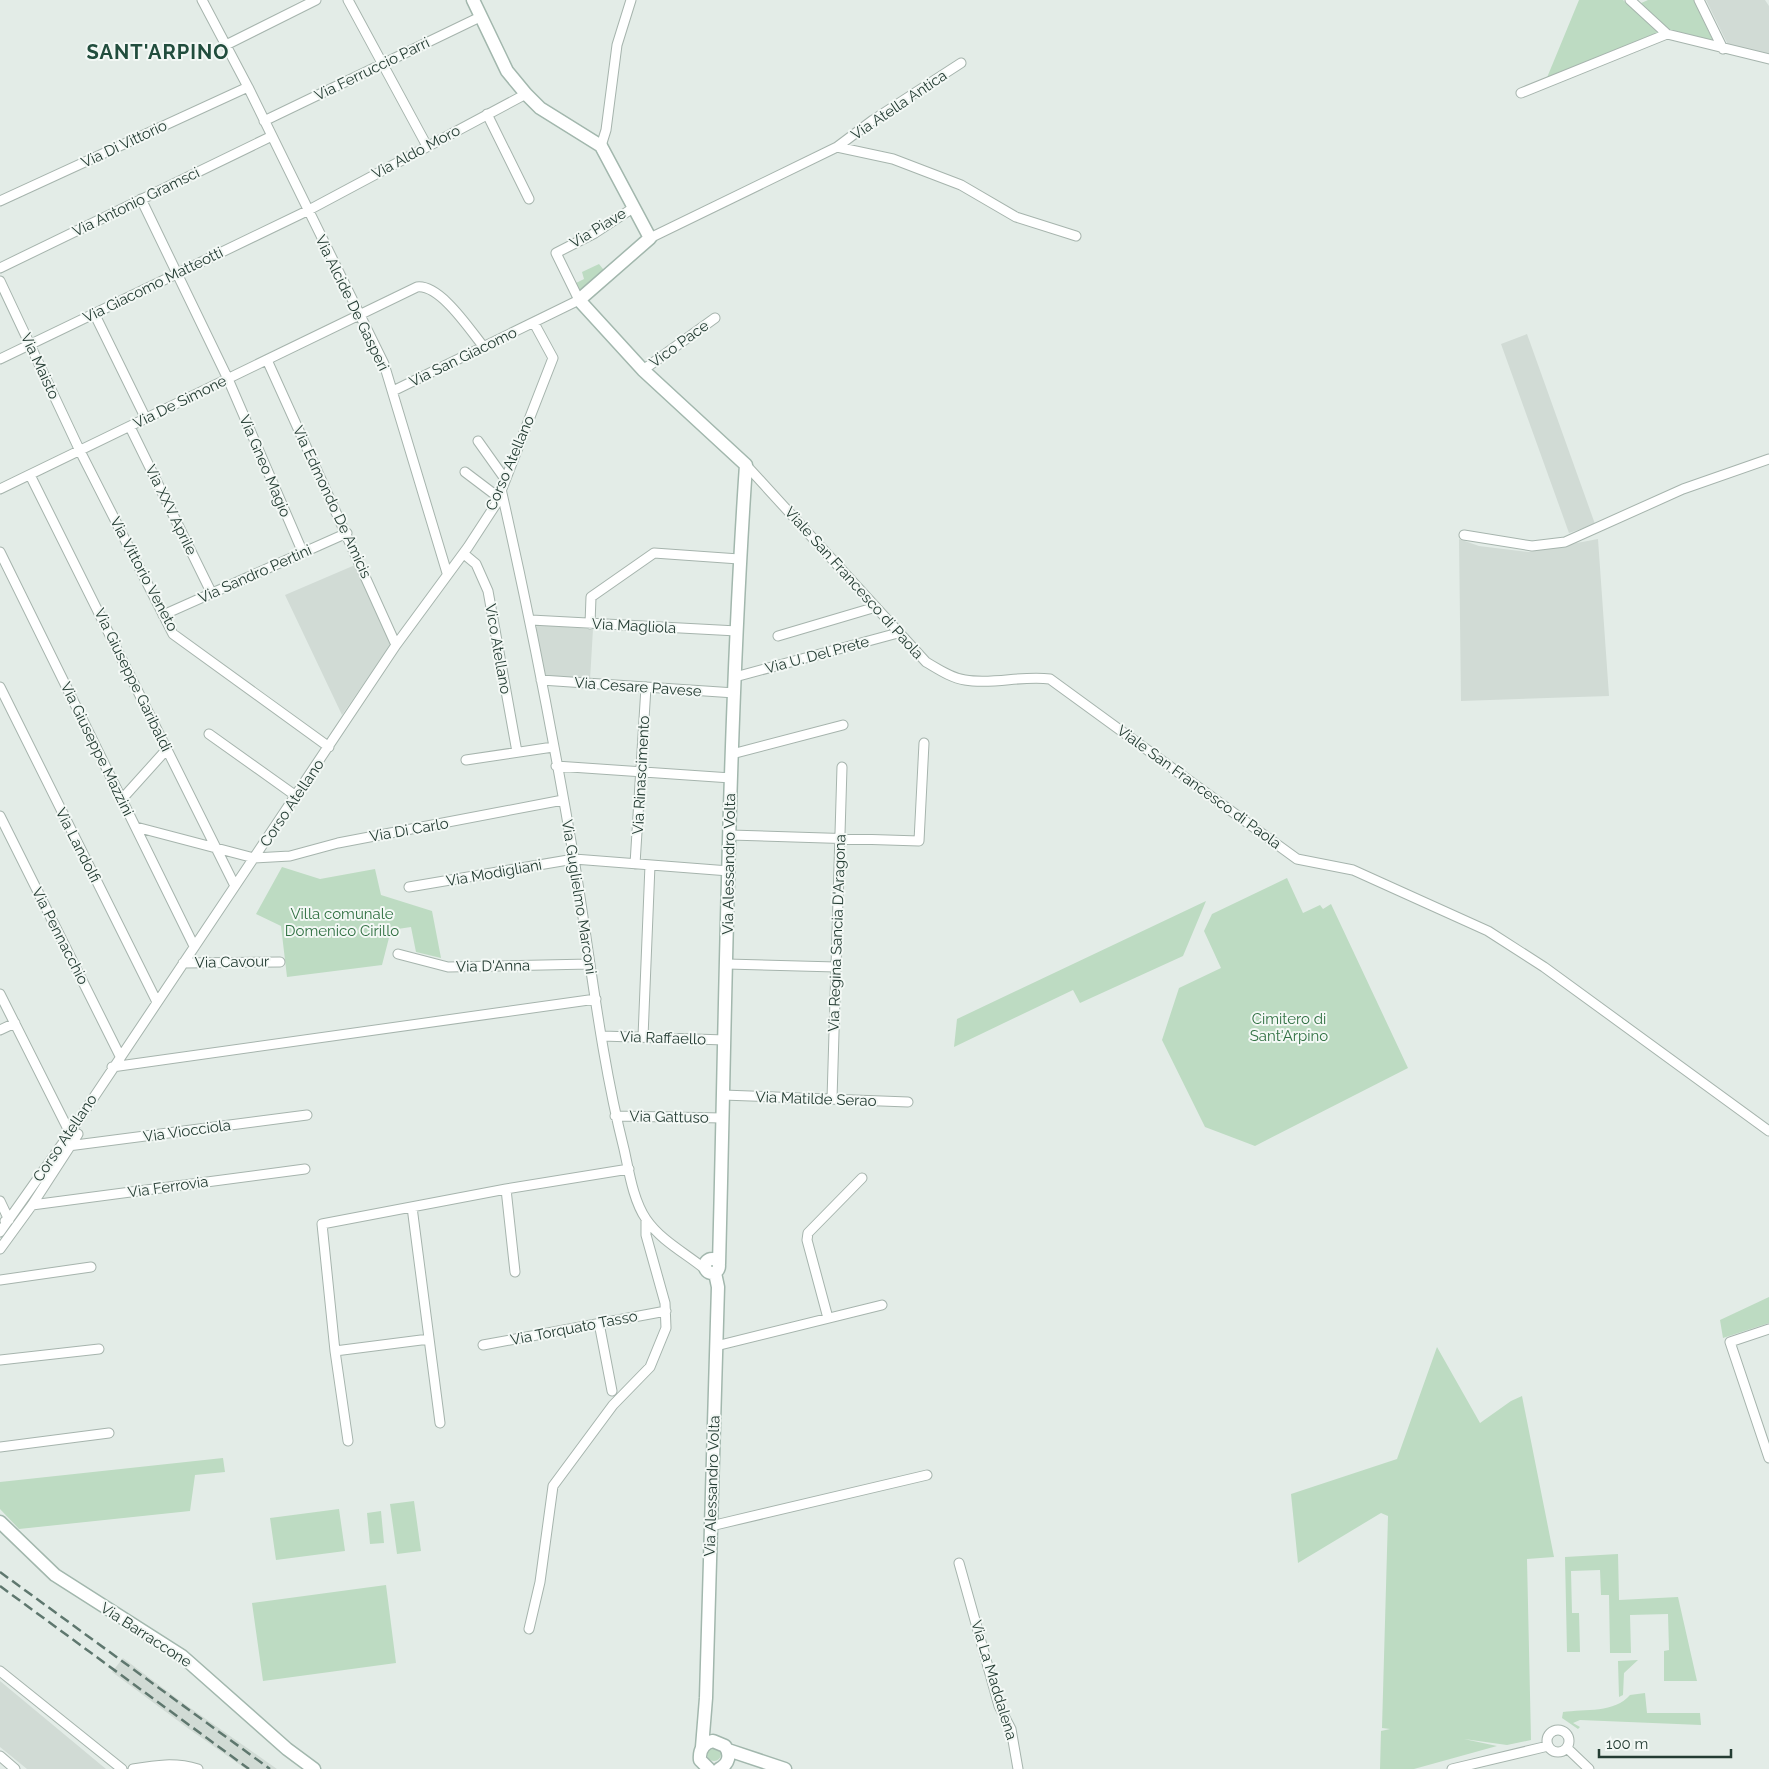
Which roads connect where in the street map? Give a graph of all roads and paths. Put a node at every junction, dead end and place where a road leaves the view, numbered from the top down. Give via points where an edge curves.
1 (202, 0) edge
2 (316, 0) edge
3 (348, 0) edge
4 (473, 0) edge
5 (631, 0) edge
6 (1630, 0) edge
7 (1699, 0) edge
8 (480, 17) junction
9 (1667, 34) junction
10 (226, 45) junction
11 (1723, 49) junction
12 (1769, 59) edge
13 (961, 63) dead end
14 (382, 64) junction
15 (248, 87) junction
16 (1521, 93) dead end
17 (526, 94) junction
18 (487, 114) junction
19 (264, 121) junction
20 (272, 136) junction
21 (427, 146) junction
22 (601, 146) junction
23 (837, 147) junction
24 (529, 198) dead end
25 (141, 199) junction
26 (0, 201) edge
27 (633, 208) junction
28 (307, 211) junction
29 (1076, 236) dead end
30 (650, 238) junction
31 (0, 268) edge
32 (177, 273) junction
33 (0, 281) edge
34 (579, 300) junction
35 (94, 313) junction
36 (360, 316) junction
37 (715, 318) dead end
38 (534, 323) junction
39 (30, 344) junction
40 (483, 346) junction
41 (0, 359) edge
42 (267, 360) junction
43 (643, 370) junction
44 (228, 379) junction
45 (393, 391) junction
46 (146, 419) junction
47 (130, 427) junction
48 (478, 440) dead end
49 (80, 451) junction
50 (1769, 459) edge
51 (746, 465) junction
52 (465, 472) dead end
53 (30, 475) junction
54 (505, 479) junction
55 (0, 489) edge
56 (500, 493) junction
57 (506, 511) junction
58 (488, 516) junction
59 (347, 533) junction
60 (1464, 535) dead end
61 (0, 552) edge
62 (303, 553) junction
63 (464, 554) junction
64 (739, 559) junction
65 (447, 573) junction
66 (212, 594) junction
67 (876, 606) junction
68 (163, 615) junction
69 (531, 620) junction
70 (590, 624) junction
71 (737, 632) junction
72 (898, 633) junction
73 (778, 636) dead end
74 (396, 645) junction
75 (735, 677) junction
76 (542, 680) junction
77 (646, 687) junction
78 (0, 688) edge
79 (735, 693) junction
80 (842, 725) dead end
81 (209, 734) dead end
82 (924, 743) dead end
83 (329, 747) junction
84 (553, 747) junction
85 (167, 749) junction
86 (517, 752) junction
87 (732, 754) junction
88 (466, 760) dead end
89 (556, 766) junction
90 (842, 768) dead end
91 (642, 772) junction
92 (731, 778) junction
93 (296, 796) junction
94 (122, 799) junction
95 (564, 800) junction
96 (0, 816) edge
97 (136, 827) junction
98 (730, 835) junction
99 (840, 838) junction
100 (216, 848) junction
101 (254, 858) junction
102 (574, 859) junction
103 (635, 864) junction
104 (650, 865) junction
105 (729, 871) junction
106 (235, 886) junction
107 (409, 887) dead end
108 (194, 946) junction
109 (398, 954) dead end
110 (280, 962) dead end
111 (183, 963) junction
112 (590, 964) junction
113 (727, 964) junction
114 (836, 967) junction
115 (0, 994) edge
116 (596, 999) junction
117 (157, 1002) junction
118 (15, 1023) junction
119 (0, 1030) edge
120 (602, 1036) junction
121 (643, 1037) junction
122 (725, 1040) junction
123 (120, 1056) junction
124 (112, 1067) junction
125 (723, 1096) junction
126 (832, 1100) junction
127 (908, 1102) dead end
128 (307, 1115) dead end
129 (615, 1116) junction
130 (723, 1118) junction
131 (1769, 1131) edge
132 (70, 1134) junction
133 (68, 1146) junction
134 (305, 1169) dead end
135 (629, 1169) junction
136 (862, 1178) dead end
137 (506, 1189) junction
138 (0, 1201) edge
139 (32, 1205) junction
140 (412, 1207) junction
141 (646, 1220) junction
142 (5, 1221) edge
143 (0, 1232) edge
144 (0, 1249) edge
145 (708, 1266) junction
146 (91, 1267) dead end
147 (515, 1272) dead end
148 (0, 1280) edge
149 (882, 1305) dead end
150 (666, 1311) junction
151 (828, 1318) junction
152 (599, 1323) junction
153 (1769, 1329) edge
154 (429, 1339) junction
155 (483, 1345) dead end
156 (716, 1346) junction
157 (99, 1349) dead end
158 (335, 1351) junction
159 (0, 1360) edge
160 (612, 1391) dead end
161 (440, 1423) dead end
162 (109, 1433) dead end
163 (348, 1441) dead end
164 (0, 1447) edge
165 (1769, 1458) edge
166 (927, 1475) dead end
167 (0, 1522) edge
168 (710, 1526) junction
169 (959, 1563) dead end
170 (529, 1629) dead end
171 (0, 1671) edge
172 (706, 1698) junction
173 (717, 1741) junction
174 (1548, 1746) junction
175 (1566, 1748) junction
176 (0, 1756) edge
177 (725, 1760) edge
178 (703, 1761) edge
179 (780, 1767) edge
180 (15, 1769) edge
181 (122, 1769) edge
182 (138, 1769) edge
183 (198, 1769) edge
184 (314, 1769) edge
185 (1018, 1769) edge
186 (1452, 1769) edge
187 (1589, 1769) edge

1 - 10 street, Via Alcide De Gasperi
2 - 10 street
3 - 14 street
4 - 8 street
5 - 22 street via 617,45
6 - 9 street
7 - 11 street
8 - 14 street, Via Ferruccio Parri
8 - 17 street via 508,72
9 - 11 street
9 - 16 street
10 - 15 street, Via Alcide De Gasperi
11 - 12 street
13 - 23 street, Via Atella Antica
14 - 19 street, Via Ferruccio Parri
14 - 21 street
15 - 19 street, Via Alcide De Gasperi
15 - 26 street, Via Di Vittorio
17 - 18 street, Via Aldo Moro
17 - 22 street via 540,108
18 - 21 street, Via Aldo Moro
18 - 24 street
19 - 20 street, Via Alcide De Gasperi
20 - 25 street, Via Antonio Gramsci
20 - 28 street, Via Alcide De Gasperi
21 - 28 street, Via Aldo Moro
22 - 27 street
23 - 29 street via 893,158 961,185 1016,217
23 - 30 street, Via Atella Antica
25 - 31 street, Via Antonio Gramsci
25 - 32 street, Via Gneo Magio
27 - 30 street
27 - 34 street, Via Piave via 556,253
28 - 32 street, Via Giacomo Matteotti
28 - 36 street, Via Alcide De Gasperi
30 - 34 street
32 - 35 street, Via Giacomo Matteotti
32 - 44 street, Via Gneo Magio
33 - 39 street, Via Maisto
34 - 38 street, Via San Giacomo
34 - 43 street, Viale San Francesco di Paola
35 - 39 street, Via Giacomo Matteotti
35 - 46 street
36 - 40 street, Via De Simone via 422,287 451,306
36 - 42 street, Via De Simone
36 - 45 street, Via Alcide De Gasperi via 384,364
37 - 43 street, Vico Pace
38 - 40 street, Via San Giacomo
38 - 54 street, Corso Atellano via 553,358
39 - 41 street, Via Giacomo Matteotti
39 - 49 street, Via Maisto
40 - 45 street, Via San Giacomo
42 - 44 street, Via De Simone
42 - 59 street, Via Edmondo De Amicis
43 - 51 street, Viale San Francesco di Paola
44 - 46 street, Via De Simone
44 - 62 street, Via Gneo Magio
45 - 65 street, Via Alcide De Gasperi
46 - 47 street, Via De Simone
47 - 49 street, Via De Simone
47 - 66 street, Via XXV Aprile
48 - 54 street
49 - 53 street, Via De Simone
49 - 68 street, Via Vittorio Veneto
50 - 60 street via 1683,489 1565,542 1532,546
51 - 64 street, Via Alessandro Volta
51 - 67 street, Viale San Francesco di Paola
52 - 56 street
53 - 55 street, Via De Simone
53 - 85 street, Via Giuseppe Garibaldi
54 - 56 street, Corso Atellano
56 - 57 street, Via Guglielmo Marconi
56 - 58 street, Corso Atellano
57 - 58 street
57 - 69 street, Via Guglielmo Marconi
58 - 63 street, Corso Atellano
59 - 62 street, Via Sandro Pertini
59 - 74 street, Via Edmondo De Amicis
61 - 94 street, Via Giuseppe Mazzini
62 - 66 street, Via Sandro Pertini
63 - 65 street, Corso Atellano
63 - 86 street, Vico Atellano via 476,564 488,591
64 - 70 street via 654,553 591,597
64 - 71 street, Via Alessandro Volta
65 - 74 street, Corso Atellano
66 - 68 street, Via Sandro Pertini
67 - 72 street, Viale San Francesco di Paola
67 - 73 street
68 - 83 street, Via Vittorio Veneto via 173,634
69 - 70 street, Via Magliola
69 - 76 street, Via Guglielmo Marconi
70 - 71 street, Via Magliola
71 - 75 street, Via Alessandro Volta
72 - 75 street, Via U. Del Prete
72 - 131 street, Viale San Francesco di Paola via 926,662 963,680 1050,679 1297,859 1353,870 1488,931 1544,967
74 - 83 street, Corso Atellano
75 - 79 street, Via Alessandro Volta
76 - 77 street, Via Cesare Pavese
76 - 84 street, Via Guglielmo Marconi
77 - 79 street, Via Cesare Pavese
77 - 91 street, Via Rinascimento
78 - 117 street, Via Landolfi
79 - 87 street, Via Alessandro Volta
80 - 87 street
81 - 93 street
82 - 99 street via 919,841
83 - 93 street, Corso Atellano
84 - 86 street
84 - 89 street, Via Guglielmo Marconi
85 - 94 street
85 - 100 street, Via Giuseppe Garibaldi
86 - 88 street
87 - 92 street, Via Alessandro Volta
89 - 91 street
89 - 95 street, Via Guglielmo Marconi
90 - 99 street, Via Regina Sancia D'Aragona
91 - 92 street
91 - 103 street, Via Rinascimento
92 - 98 street, Via Alessandro Volta
93 - 101 street, Corso Atellano
94 - 97 street, Via Giuseppe Mazzini
95 - 101 street, Via Di Carlo via 338,843 290,856
95 - 102 street, Via Guglielmo Marconi
96 - 123 street, Via Pennacchio
97 - 100 street, Via Di Carlo
97 - 108 street, Via Giuseppe Mazzini
98 - 99 street
98 - 105 street, Via Alessandro Volta
99 - 114 street, Via Regina Sancia D'Aragona
100 - 101 street, Via Di Carlo
100 - 106 street, Via Giuseppe Garibaldi
101 - 106 street, Corso Atellano
102 - 103 street, Via Modigliani
102 - 107 street, Via Modigliani
102 - 112 street, Via Guglielmo Marconi
103 - 104 street, Via Modigliani
104 - 105 street, Via Modigliani
104 - 121 street
105 - 113 street, Via Alessandro Volta
106 - 108 street, Corso Atellano
108 - 111 street, Corso Atellano
109 - 112 street, Via D'Anna via 448,967
110 - 111 street, Via Cavour
111 - 117 street, Corso Atellano
112 - 116 street, Via Guglielmo Marconi
113 - 114 street
113 - 122 street, Via Alessandro Volta
114 - 126 street, Via Regina Sancia D'Aragona
115 - 118 street
116 - 120 street, Via Guglielmo Marconi
116 - 124 street
117 - 123 street, Corso Atellano
118 - 119 street
118 - 132 street
120 - 121 street, Via Raffaello
120 - 129 street, Via Guglielmo Marconi
121 - 122 street, Via Raffaello
122 - 125 street, Via Alessandro Volta
123 - 124 street, Corso Atellano
124 - 132 street, Corso Atellano
125 - 126 street, Via Matilde Serao
125 - 130 street, Via Alessandro Volta
126 - 127 street, Via Matilde Serao
128 - 133 street, Via Viocciola
129 - 130 street, Via Gattuso
129 - 135 street, Via Guglielmo Marconi
130 - 145 street, Via Alessandro Volta
132 - 133 street via 78,1134
132 - 142 street, Corso Atellano
133 - 139 street
134 - 139 street, Via Ferrovia
135 - 137 street
135 - 141 street, Via Guglielmo Marconi
136 - 151 street via 808,1233 807,1240
137 - 140 street
137 - 147 street
138 - 142 street
139 - 144 street
140 - 154 street
140 - 158 street via 322,1224
141 - 145 street, Via Guglielmo Marconi via 656,1231
141 - 150 street via 646,1235
142 - 143 street, Corso Atellano
145 - 156 street, Via Alessandro Volta via 718,1287
146 - 148 street
149 - 151 street
150 - 152 street, Via Torquato Tasso
150 - 170 street via 666,1328 650,1367 613,1405 550,1492 540,1582
151 - 156 street
152 - 155 street, Via Torquato Tasso
152 - 160 street
153 - 165 street via 1730,1342
154 - 158 street
154 - 161 street
156 - 168 street, Via Alessandro Volta
157 - 159 street
158 - 163 street
162 - 164 street
166 - 168 street
167 - 184 street, Via Barraccone via 55,1575 182,1656
168 - 172 street, Via Alessandro Volta
169 - 185 street, Via La Maddalena via 999,1706 1011,1729
171 - 181 street
172 - 173 street, Via Alessandro Volta via 711,1729
172 - 178 street, Via Alessandro Volta
173 - 177 street
173 - 178 street via 708,1742
174 - 175 street via 1557,1752
174 - 175 street via 1548,1736 1557,1730 1568,1738
174 - 186 street
175 - 187 street
176 - 180 street
177 - 179 street
182 - 183 street via 167,1764

